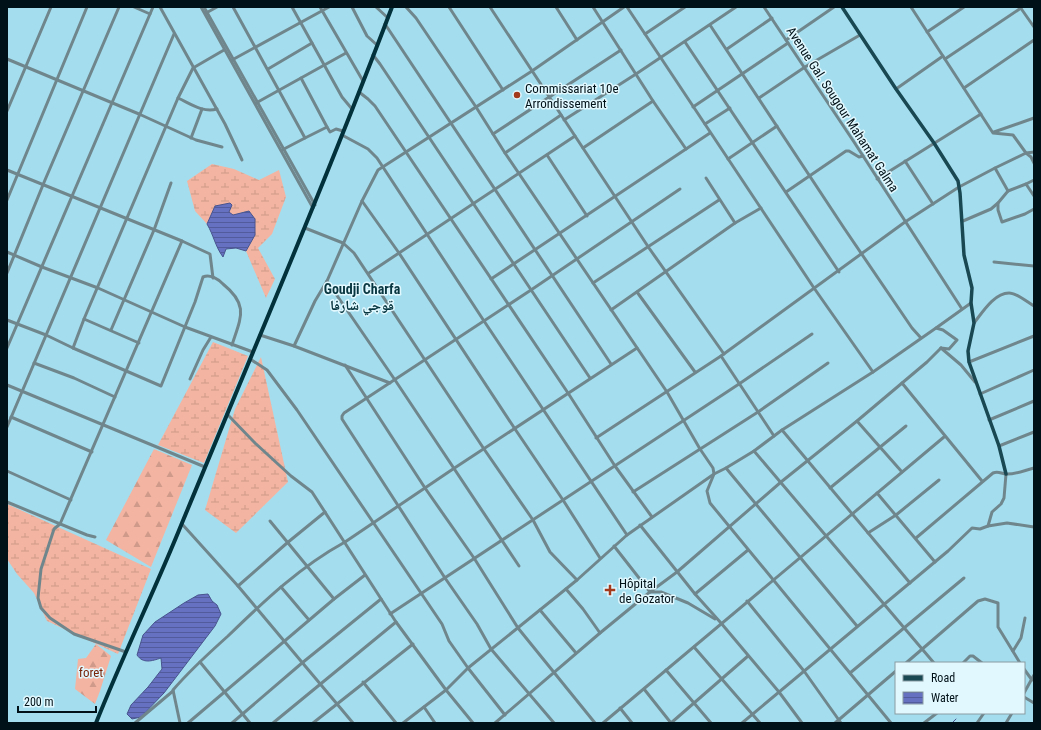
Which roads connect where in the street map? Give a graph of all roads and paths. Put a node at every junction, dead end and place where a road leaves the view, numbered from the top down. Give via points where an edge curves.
1 (51, 7) edge
2 (87, 7) edge
3 (119, 7) edge
4 (134, 7) edge
5 (153, 7) edge
6 (160, 7) edge
7 (201, 7) edge
8 (204, 7) edge
9 (217, 7) edge
10 (233, 7) edge
11 (292, 7) edge
12 (320, 7) edge
13 (329, 7) edge
14 (352, 7) edge
15 (376, 7) edge
16 (392, 7) edge
17 (406, 7) edge
18 (449, 7) edge
19 (490, 7) edge
20 (556, 7) edge
21 (593, 7) edge
22 (624, 7) edge
23 (627, 7) edge
24 (685, 7) edge
25 (736, 7) edge
26 (764, 7) edge
27 (834, 7) edge
28 (842, 7) edge
29 (911, 7) edge
30 (964, 7) edge
31 (1021, 7) edge
32 (322, 11) junction
33 (206, 13) junction
34 (150, 14) junction
35 (388, 18) junction
36 (772, 18) junction
37 (301, 22) junction
38 (603, 22) junction
39 (385, 24) junction
40 (710, 25) junction
41 (1034, 27) edge
42 (927, 32) junction
43 (174, 34) junction
44 (645, 34) junction
45 (860, 35) junction
46 (577, 40) junction
47 (1034, 40) edge
48 (787, 41) junction
49 (685, 42) junction
50 (312, 43) junction
51 (377, 45) junction
52 (256, 48) junction
53 (727, 49) junction
54 (224, 50) junction
55 (621, 50) junction
56 (346, 53) junction
57 (373, 55) junction
58 (660, 58) junction
59 (944, 58) junction
60 (7, 59) edge
61 (232, 60) junction
62 (324, 65) junction
63 (25, 67) junction
64 (805, 67) junction
65 (193, 68) junction
66 (268, 69) junction
67 (532, 71) junction
68 (742, 73) junction
69 (636, 74) junction
70 (301, 78) junction
71 (56, 80) junction
72 (363, 81) junction
73 (964, 88) junction
74 (896, 89) junction
75 (279, 90) junction
76 (503, 90) junction
77 (718, 90) junction
78 (84, 92) junction
79 (359, 92) junction
80 (549, 97) junction
81 (178, 98) junction
82 (759, 98) junction
83 (653, 101) junction
84 (111, 103) junction
85 (256, 103) junction
86 (476, 107) junction
87 (693, 107) junction
88 (730, 108) junction
89 (217, 109) junction
90 (352, 109) junction
91 (202, 110) junction
92 (7, 111) edge
93 (139, 114) junction
94 (561, 114) junction
95 (981, 114) junction
96 (1034, 118) edge
97 (564, 120) junction
98 (451, 123) junction
99 (705, 124) junction
100 (166, 126) junction
101 (777, 126) junction
102 (327, 127) junction
103 (710, 132) junction
104 (343, 133) junction
105 (993, 133) junction
106 (493, 134) junction
107 (575, 136) junction
108 (429, 137) junction
109 (191, 138) junction
110 (305, 138) junction
111 (753, 142) junction
112 (934, 143) junction
113 (222, 147) dead end
114 (583, 148) junction
115 (686, 149) junction
116 (282, 150) junction
117 (406, 152) junction
118 (1034, 152) edge
119 (505, 153) junction
120 (1026, 153) junction
121 (547, 155) junction
122 (863, 156) junction
123 (728, 159) junction
124 (242, 160) dead end
125 (905, 161) junction
126 (1034, 163) edge
127 (382, 166) junction
128 (995, 168) junction
129 (7, 170) edge
130 (518, 173) junction
131 (17, 175) junction
132 (810, 176) junction
133 (706, 178) dead end
134 (877, 179) junction
135 (1034, 180) edge
136 (171, 183) dead end
137 (1026, 184) junction
138 (43, 185) junction
139 (959, 187) junction
140 (495, 189) junction
141 (680, 190) dead end
142 (1008, 190) junction
143 (786, 192) junction
144 (1034, 196) edge
145 (71, 197) junction
146 (616, 197) junction
147 (7, 200) edge
148 (719, 200) junction
149 (362, 201) junction
150 (998, 203) junction
151 (473, 204) junction
152 (933, 204) junction
153 (314, 207) junction
154 (100, 208) junction
155 (761, 208) junction
156 (1034, 210) edge
157 (587, 216) junction
158 (451, 218) junction
159 (127, 219) junction
160 (963, 221) junction
161 (632, 222) junction
162 (905, 222) junction
163 (735, 223) junction
164 (305, 228) junction
165 (154, 230) junction
166 (427, 234) junction
167 (560, 234) junction
168 (182, 241) junction
169 (344, 243) junction
170 (649, 248) junction
171 (535, 249) junction
172 (7, 252) edge
173 (399, 253) junction
174 (862, 253) junction
175 (14, 255) junction
176 (577, 259) junction
177 (994, 262) dead end
178 (513, 263) junction
179 (1034, 266) edge
180 (42, 267) junction
181 (665, 271) junction
182 (7, 272) edge
183 (838, 272) junction
184 (369, 273) junction
185 (552, 275) junction
186 (72, 277) junction
187 (213, 278) junction
188 (491, 278) junction
189 (327, 281) junction
190 (593, 283) junction
191 (98, 288) junction
192 (814, 288) junction
193 (531, 290) junction
194 (636, 292) junction
195 (124, 299) junction
196 (971, 303) junction
197 (508, 304) junction
198 (1034, 306) edge
199 (962, 309) junction
200 (611, 310) junction
201 (151, 312) junction
202 (84, 319) junction
203 (7, 320) edge
204 (484, 321) junction
205 (974, 323) junction
206 (17, 324) junction
207 (185, 327) junction
208 (936, 328) junction
209 (111, 330) junction
210 (812, 334) dead end
211 (46, 335) junction
212 (260, 335) junction
213 (1034, 336) edge
214 (211, 337) junction
215 (922, 338) junction
216 (456, 340) junction
217 (139, 343) junction
218 (232, 345) junction
219 (294, 346) junction
220 (7, 348) edge
221 (73, 348) junction
222 (637, 348) junction
223 (941, 348) junction
224 (253, 352) junction
225 (723, 355) junction
226 (250, 359) junction
227 (425, 360) junction
228 (970, 362) junction
229 (34, 363) junction
230 (828, 363) dead end
231 (611, 364) junction
232 (345, 365) junction
233 (1034, 370) edge
234 (127, 371) junction
235 (695, 372) junction
236 (873, 372) junction
237 (590, 378) junction
238 (190, 379) dead end
239 (395, 380) junction
240 (975, 382) junction
241 (390, 383) junction
242 (902, 383) junction
243 (739, 384) junction
244 (7, 385) edge
245 (22, 391) junction
246 (667, 392) junction
247 (568, 393) junction
248 (980, 394) junction
249 (115, 398) junction
250 (367, 398) junction
251 (1034, 401) edge
252 (543, 410) junction
253 (758, 412) junction
254 (227, 414) junction
255 (11, 417) junction
256 (989, 420) junction
257 (683, 421) junction
258 (857, 421) junction
259 (103, 425) junction
260 (906, 426) dead end
261 (7, 427) edge
262 (515, 429) junction
263 (782, 430) junction
264 (1034, 432) edge
265 (774, 436) junction
266 (944, 436) junction
267 (596, 438) junction
268 (999, 446) junction
269 (880, 447) junction
270 (484, 449) junction
271 (700, 449) junction
272 (754, 451) junction
273 (92, 452) junction
274 (808, 461) junction
275 (615, 466) junction
276 (205, 467) junction
277 (726, 468) junction
278 (1034, 468) edge
279 (453, 469) junction
280 (7, 471) edge
281 (902, 472) junction
282 (714, 474) junction
283 (1006, 474) junction
284 (939, 480) dead end
285 (982, 481) junction
286 (591, 482) junction
287 (781, 482) junction
288 (426, 488) junction
289 (830, 488) junction
290 (633, 492) junction
291 (877, 493) junction
292 (71, 500) junction
293 (563, 500) junction
294 (7, 502) edge
295 (756, 505) junction
296 (398, 506) junction
297 (325, 512) junction
298 (852, 514) junction
299 (896, 515) junction
300 (652, 517) junction
301 (533, 520) junction
302 (270, 521) dead end
303 (60, 524) junction
304 (182, 524) junction
305 (373, 524) junction
306 (640, 525) junction
307 (730, 526) junction
308 (988, 526) junction
309 (1034, 527) edge
310 (868, 533) junction
311 (628, 535) junction
312 (826, 536) junction
313 (95, 537) dead end
314 (916, 538) junction
315 (503, 541) junction
316 (345, 542) junction
317 (287, 543) junction
318 (614, 546) junction
319 (748, 550) junction
320 (474, 558) junction
321 (600, 558) junction
322 (800, 558) junction
323 (935, 562) junction
324 (519, 566) dead end
325 (307, 567) junction
326 (677, 572) junction
327 (366, 575) junction
328 (445, 578) junction
329 (964, 578) dead end
330 (577, 580) junction
331 (772, 580) junction
332 (910, 583) junction
333 (238, 586) junction
334 (281, 587) junction
335 (566, 589) junction
336 (650, 592) junction
337 (421, 594) junction
338 (694, 594) junction
339 (334, 599) junction
340 (381, 599) junction
341 (747, 601) junction
342 (884, 604) junction
343 (257, 608) junction
344 (540, 610) junction
345 (390, 614) junction
346 (1025, 618) dead end
347 (309, 620) junction
348 (396, 622) junction
349 (720, 623) junction
350 (857, 626) junction
351 (903, 627) junction
352 (518, 628) junction
353 (600, 633) junction
354 (284, 641) junction
355 (412, 644) junction
356 (694, 646) junction
357 (830, 648) junction
358 (491, 649) junction
359 (922, 650) junction
360 (1013, 651) junction
361 (126, 652) junction
362 (576, 653) junction
363 (748, 656) junction
364 (200, 662) junction
365 (907, 662) edge
366 (933, 662) edge
367 (963, 662) edge
368 (981, 662) edge
369 (1019, 662) edge
370 (302, 663) junction
371 (468, 668) junction
372 (666, 670) junction
373 (804, 671) junction
374 (1025, 671) edge
375 (553, 673) junction
376 (850, 673) junction
377 (895, 673) edge
378 (1034, 675) edge
379 (722, 678) junction
380 (1032, 680) junction
381 (363, 682) junction
382 (320, 683) junction
383 (644, 689) junction
384 (446, 690) junction
385 (173, 691) junction
386 (224, 691) junction
387 (1025, 691) edge
388 (779, 692) junction
389 (530, 694) junction
390 (868, 695) junction
391 (1025, 698) edge
392 (337, 703) junction
393 (694, 703) junction
394 (1034, 703) edge
395 (424, 707) junction
396 (620, 708) junction
397 (243, 714) junction
398 (752, 714) junction
399 (932, 714) edge
400 (983, 714) edge
401 (1011, 714) edge
402 (505, 715) junction
403 (840, 721) edge
404 (96, 723) edge
405 (135, 723) edge
406 (180, 723) edge
407 (188, 723) edge
408 (232, 723) edge
409 (250, 723) edge
410 (273, 723) edge
411 (313, 723) edge
412 (353, 723) edge
413 (396, 723) edge
414 (403, 723) edge
415 (435, 723) edge
416 (473, 723) edge
417 (495, 723) edge
418 (554, 723) edge
419 (595, 723) edge
420 (603, 723) edge
421 (632, 723) edge
422 (671, 723) edge
423 (711, 723) edge
424 (742, 723) edge
425 (760, 723) edge
426 (802, 723) edge
427 (835, 723) edge
428 (892, 723) edge
429 (924, 723) edge
430 (976, 723) edge
431 (1006, 723) edge

1 - 63 street
2 - 71 street
3 - 78 street
4 - 34 street
5 - 34 street
6 - 43 street
7 - 33 street
8 - 33 street
9 - 33 street
10 - 52 street
11 - 37 street
12 - 32 street
13 - 32 street
14 - 51 street via 367,36
15 - 35 street
16 - 35 highway
17 - 86 street
18 - 76 street
19 - 67 street
20 - 46 street
21 - 38 street
22 - 38 street
23 - 44 street
24 - 44 street
25 - 40 street
26 - 36 street, Avenue Gal. Sougour Mahamat Galma
27 - 48 street
28 - 45 main road
29 - 42 street
30 - 42 street
31 - 41 street
31 - 59 street
32 - 37 street
32 - 56 street
33 - 54 street
33 - 61 street
34 - 84 street
35 - 39 highway
36 - 48 street, Avenue Gal. Sougour Mahamat Galma
36 - 53 street
37 - 50 street
37 - 52 street
38 - 46 street
38 - 55 street
39 - 51 highway
39 - 98 street
40 - 49 street
40 - 53 street
42 - 59 street
43 - 65 street
43 - 93 street
44 - 58 street
45 - 64 street
45 - 74 main road
46 - 67 street
47 - 73 street
48 - 64 street, Avenue Gal. Sougour Mahamat Galma
48 - 68 street
49 - 58 street
49 - 77 street
50 - 62 street
50 - 66 street
51 - 57 highway
52 - 61 street
52 - 66 street
53 - 68 street
54 - 61 street
54 - 65 street
55 - 69 street
55 - 80 street
56 - 62 street
56 - 72 street
57 - 72 highway
57 - 108 street
58 - 69 street
58 - 87 street
59 - 73 street
59 - 74 street
60 - 63 street
61 - 85 street
62 - 70 street
62 - 90 street
63 - 71 street
63 - 92 street
64 - 82 street
64 - 122 street, Avenue Gal. Sougour Mahamat Galma
65 - 81 street
65 - 89 street
66 - 75 street
67 - 76 street
67 - 80 street
68 - 77 street
68 - 82 street
69 - 83 street
69 - 97 street
70 - 75 street
70 - 102 street
71 - 78 street
71 - 131 street
72 - 79 highway
73 - 95 street
74 - 112 main road
75 - 85 street
75 - 110 street
76 - 86 street
77 - 87 street
77 - 88 street
78 - 84 street
78 - 138 street
79 - 90 highway
79 - 117 street via 375,106
80 - 94 street
80 - 106 street
81 - 91 street
81 - 100 street
82 - 101 street
83 - 114 street
83 - 115 street
84 - 93 street
84 - 145 street
85 - 116 street
86 - 98 street
86 - 106 street
87 - 99 street
88 - 99 street
88 - 111 street
89 - 91 street
89 - 124 street
90 - 104 highway
91 - 109 street
93 - 100 street
93 - 154 street
94 - 97 street
94 - 119 street
95 - 105 street
95 - 112 street
96 - 105 street
97 - 107 street
98 - 108 street
98 - 140 street
99 - 103 street
100 - 109 street
100 - 159 street
101 - 111 street
101 - 132 street
102 - 104 street via 330,132 336,130
102 - 110 street
103 - 115 street
103 - 123 street
104 - 127 street via 368,149
104 - 153 highway
105 - 120 street via 1013,135
106 - 119 street
107 - 114 street
107 - 121 street
108 - 117 street
108 - 151 street
109 - 113 street
110 - 116 street
111 - 123 street
111 - 143 street
112 - 125 street
112 - 139 main road
114 - 146 street
115 - 146 street
116 - 153 street
117 - 127 street
117 - 158 street
118 - 120 street
119 - 130 street
120 - 126 street
120 - 128 street
121 - 130 street
121 - 157 street
122 - 132 street via 859,157 846,151
122 - 134 street, Avenue Gal. Sougour Mahamat Galma
123 - 155 street
125 - 134 street
125 - 152 street
127 - 149 street via 375,174
127 - 166 street
128 - 139 street
128 - 142 street
129 - 131 street
130 - 140 street
130 - 167 street
131 - 138 street
131 - 147 street
132 - 143 street
132 - 174 street
133 - 148 street
134 - 162 street, Avenue Gal. Sougour Mahamat Galma
135 - 137 street
136 - 165 street
137 - 142 street
137 - 144 street
138 - 145 street
138 - 175 street
139 - 152 street
139 - 160 main road
140 - 151 street
140 - 171 street
141 - 161 street
142 - 150 street
143 - 183 street
145 - 154 street
145 - 180 street
146 - 157 street
146 - 161 street
148 - 163 street
148 - 170 street
149 - 169 street
149 - 173 street
150 - 156 street via 1002,222
150 - 160 street via 982,214
151 - 158 street
151 - 178 street
152 - 162 street
153 - 164 highway
154 - 159 street
154 - 186 street
155 - 163 street
155 - 192 street
157 - 167 street
158 - 166 street
158 - 188 street
159 - 165 street
159 - 191 street
160 - 196 main road via 964,255 972,288
161 - 170 street
161 - 176 street
162 - 174 street
162 - 199 street, Avenue Gal. Sougour Mahamat Galma
163 - 181 street
164 - 169 street
164 - 212 highway
165 - 168 street
165 - 195 street
166 - 173 street
166 - 204 street
167 - 171 street
167 - 176 street
168 - 187 street via 210,254
168 - 201 street
169 - 184 street
169 - 189 street
170 - 181 street
170 - 190 street
171 - 178 street
171 - 185 street
172 - 175 street
173 - 184 street
173 - 216 street
174 - 183 street
174 - 215 street via 912,328
175 - 180 street
175 - 182 street
176 - 185 street
176 - 190 street
177 - 179 street
178 - 188 street
178 - 193 street
180 - 186 street
180 - 206 street
181 - 194 street
181 - 225 street
183 - 192 street
184 - 227 street
185 - 193 street
185 - 231 street
186 - 191 street
186 - 211 street
187 - 207 street via 203,277
187 - 218 street via 232,292 240,304 240,318
188 - 197 street
189 - 219 street
189 - 239 street
190 - 200 street
191 - 195 street
191 - 202 street
192 - 225 street
192 - 236 street
193 - 197 street
193 - 237 street
194 - 200 street
194 - 235 street
195 - 201 street
195 - 209 street
196 - 199 street
196 - 205 main road
197 - 204 street
197 - 247 street
198 - 205 street via 1008,293 994,299
199 - 208 street
200 - 222 street
201 - 207 street
201 - 217 street
202 - 209 street
202 - 221 street
203 - 206 street
204 - 216 street
204 - 252 street
205 - 228 main road via 968,351
206 - 211 street
206 - 220 street
207 - 214 street
207 - 234 street via 160,386
208 - 215 street
208 - 223 street via 957,340 949,348
209 - 217 street
210 - 243 street
211 - 221 street
211 - 229 street
212 - 219 street
212 - 224 highway
213 - 228 street
214 - 218 street
214 - 238 street
215 - 236 street
216 - 227 street
216 - 262 street
217 - 234 street
218 - 224 street
219 - 232 street
221 - 234 street
222 - 231 street
222 - 246 street
223 - 240 street via 961,365
223 - 242 street
224 - 226 highway
225 - 235 street
225 - 243 street
226 - 254 highway
226 - 305 street via 265,368 276,382
227 - 239 street
227 - 270 street
228 - 240 main road
229 - 245 street
229 - 249 street via 74,378
230 - 253 street
231 - 237 street
232 - 241 street
232 - 250 street
233 - 248 street
234 - 249 street
235 - 246 street
236 - 263 street
237 - 247 street
239 - 241 street
239 - 279 street
240 - 248 main road
241 - 250 street
242 - 258 street
242 - 266 street
243 - 253 street
243 - 257 street
244 - 245 street
245 - 255 street
245 - 259 street
246 - 257 street
246 - 267 street
247 - 252 street
247 - 267 street
248 - 256 main road
249 - 259 street
250 - 288 street
250 - 296 street via 344,413 342,420
251 - 256 street
252 - 262 street
252 - 286 street
253 - 265 street
253 - 271 street
254 - 276 highway
254 - 297 street via 255,443 312,492
255 - 261 street
255 - 273 street
256 - 268 main road
257 - 271 street
257 - 275 street
258 - 269 street
258 - 274 street
259 - 273 street
259 - 276 street
260 - 269 street
262 - 270 street
262 - 293 street
263 - 265 street
263 - 274 street
264 - 268 street
265 - 272 street
266 - 281 street
266 - 285 street
267 - 275 street
268 - 283 main road
269 - 281 street
269 - 289 street
270 - 279 street
270 - 301 street
271 - 282 street via 713,468
271 - 290 street
272 - 277 street
272 - 287 street
273 - 292 street
274 - 287 street
274 - 289 street
275 - 286 street
275 - 290 street
276 - 304 highway
277 - 282 street
277 - 295 street
278 - 283 street
279 - 288 street
279 - 315 street
280 - 292 street
281 - 291 street
282 - 300 street
282 - 307 street via 707,491 710,504
283 - 285 street via 997,471
283 - 308 street via 1004,498 992,512
284 - 299 street
285 - 314 street
286 - 293 street
286 - 311 street
287 - 295 street
287 - 312 street
288 - 296 street
288 - 320 street
289 - 298 street
290 - 300 street
291 - 298 street
291 - 299 street
292 - 303 street
293 - 301 street
293 - 321 street
294 - 303 street
295 - 307 street
295 - 322 street
296 - 305 street
296 - 328 street
297 - 316 street
297 - 317 street
298 - 310 street
298 - 312 street
299 - 310 street
299 - 314 street
300 - 306 street
301 - 315 street
301 - 330 street via 550,552
302 - 317 street
303 - 313 street
303 - 361 street via 54,529 41,569 38,598 41,608 50,618 74,634
304 - 333 street
304 - 361 highway
305 - 316 street
305 - 337 street
306 - 311 street
306 - 326 street
307 - 319 street
307 - 326 street
308 - 309 street via 1007,523
308 - 323 street via 972,528
310 - 332 street
311 - 318 street
312 - 322 street
312 - 342 street
314 - 323 street
315 - 320 street
315 - 324 street
316 - 325 street
316 - 327 street
317 - 325 street
317 - 333 street
318 - 321 street
318 - 336 street
319 - 331 street
319 - 338 street
320 - 328 street
320 - 352 street
321 - 330 street
322 - 331 street
322 - 350 street
323 - 332 street
325 - 334 street
325 - 339 street
326 - 336 street
326 - 338 street
327 - 339 street
327 - 340 street
328 - 337 street
328 - 358 street
329 - 351 street
330 - 335 street
331 - 341 street
331 - 357 street
332 - 342 street
333 - 343 street
334 - 343 street
334 - 347 street
335 - 344 street
335 - 353 street
336 - 349 street via 661,592 688,603
336 - 353 street
337 - 345 street
337 - 371 street
338 - 349 street
339 - 347 street
340 - 345 street
340 - 370 street
341 - 349 street
341 - 373 street
342 - 350 street
342 - 351 street
343 - 354 street
343 - 364 street
344 - 352 street
344 - 362 street
345 - 348 street
346 - 360 street via 1021,638
347 - 354 street
348 - 355 street
348 - 382 street
349 - 356 street
349 - 363 street
350 - 357 street
351 - 359 street
351 - 376 street
352 - 358 street
352 - 375 street
353 - 362 street
354 - 370 street
354 - 386 street
355 - 381 street
355 - 384 street
356 - 372 street
356 - 379 street
357 - 373 street
357 - 376 street
358 - 371 street
358 - 389 street
359 - 360 street via 978,601 985,599 998,603 998,627
359 - 365 street
359 - 366 street
360 - 369 street
361 - 404 highway
362 - 375 street
363 - 379 street
363 - 388 street
364 - 385 street
364 - 386 street
367 - 368 street via 970,656
370 - 382 street
370 - 397 street
371 - 384 street
371 - 402 street
372 - 383 street
372 - 393 street
373 - 388 street
373 - 403 street
374 - 380 street
375 - 389 street
375 - 419 street
376 - 390 street
377 - 390 street
378 - 380 street
379 - 393 street
379 - 398 street
380 - 387 street
381 - 392 street
381 - 413 street
382 - 392 street
382 - 410 street
383 - 396 street
383 - 422 street
384 - 395 street
384 - 416 street
385 - 405 street
385 - 406 street
386 - 397 street
386 - 407 street
388 - 398 street
388 - 426 street
389 - 402 street
389 - 418 street
390 - 403 street
390 - 428 street
391 - 394 street
392 - 411 street
392 - 412 street
393 - 422 street
393 - 423 street
395 - 414 street
395 - 415 street
396 - 420 street
396 - 421 street
397 - 408 street
397 - 409 street
398 - 424 street
398 - 425 street
399 - 429 street
400 - 430 street
401 - 431 street
402 - 417 street
403 - 427 street

